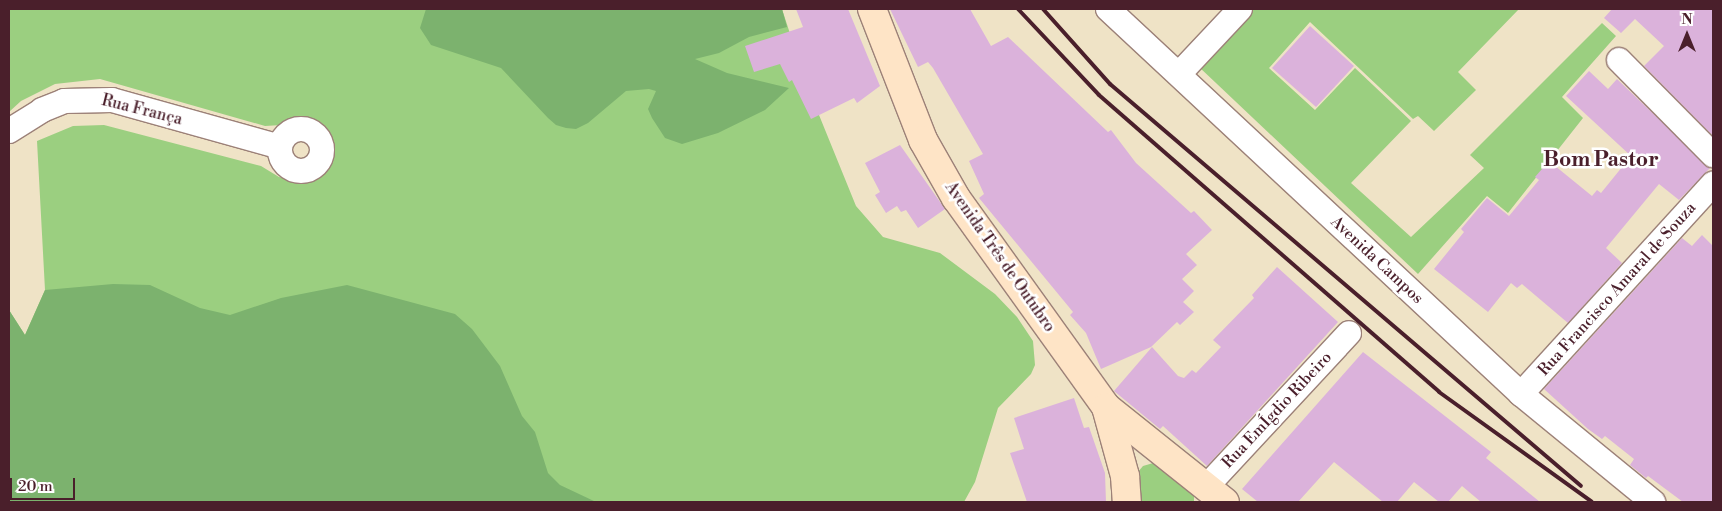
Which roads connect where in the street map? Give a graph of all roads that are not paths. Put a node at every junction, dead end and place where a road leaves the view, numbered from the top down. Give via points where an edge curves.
1 (872, 9) edge
2 (1108, 9) edge
3 (1240, 9) edge
4 (1619, 60) dead end
5 (1179, 74) junction
6 (9, 131) edge
7 (280, 147) dead end
8 (1713, 155) edge
9 (1713, 184) edge
10 (1349, 333) dead end
11 (1521, 394) junction
12 (1106, 407) junction
13 (1169, 456) junction
14 (1125, 476) junction
15 (1211, 497) edge
16 (1127, 502) edge
17 (1653, 502) edge

1 - 12 main road, Avenida Três de Outubro via 924,140 956,198
2 - 5 street, Avenida Campos
3 - 5 street
4 - 8 street
5 - 11 street, Avenida Campos
6 - 7 street, Rua França via 36,113 64,101 103,99
9 - 11 street, Rua Francisco Amaral de Souza
10 - 15 street, Rua EmÍgdio Ribeiro
11 - 17 street, Avenida Campos
12 - 13 main road
12 - 14 main road, Avenida Três de Outubro
13 - 14 main road via 1147,457
13 - 15 main road
14 - 16 main road, Avenida Três de Outubro

